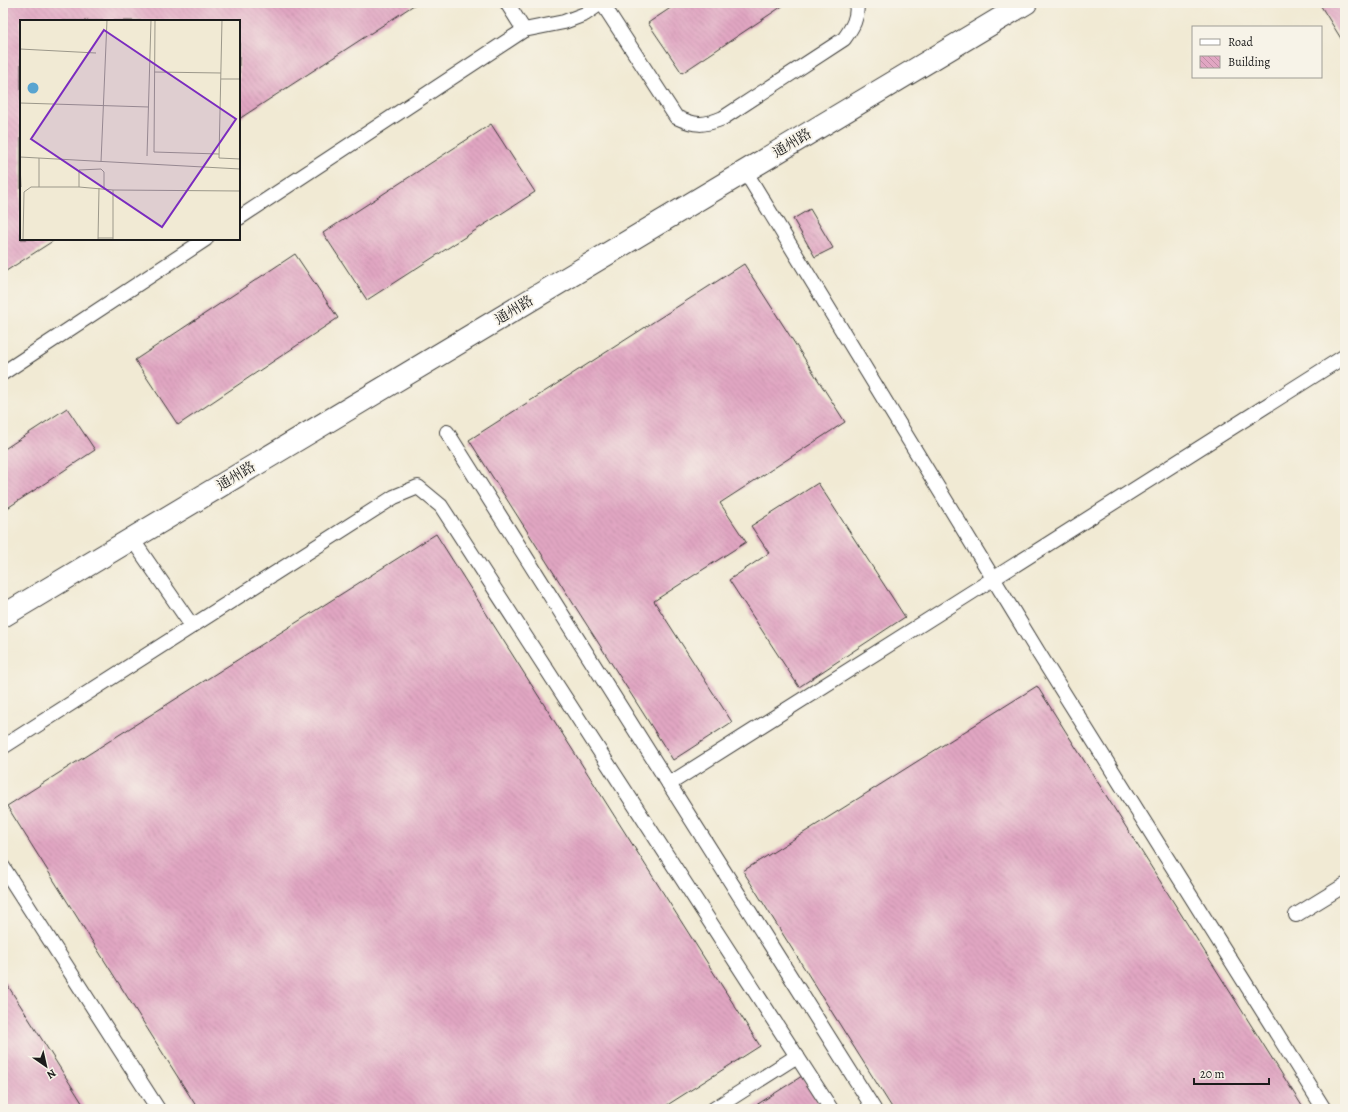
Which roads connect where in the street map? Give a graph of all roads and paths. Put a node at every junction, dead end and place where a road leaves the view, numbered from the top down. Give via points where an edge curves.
1 (507, 3) edge
2 (601, 3) edge
3 (856, 3) edge
4 (1026, 3) edge
5 (524, 30) junction
6 (745, 172) junction
7 (240, 217) edge
8 (204, 240) edge
9 (1345, 356) edge
10 (3, 373) edge
11 (447, 432) dead end
12 (132, 539) junction
13 (993, 579) junction
14 (3, 616) edge
15 (192, 626) junction
16 (3, 748) edge
17 (669, 784) junction
18 (3, 867) edge
19 (1345, 885) edge
20 (1296, 915) dead end
21 (797, 1056) junction
22 (158, 1109) edge
23 (714, 1109) edge
24 (831, 1109) edge
25 (874, 1109) edge
26 (1324, 1109) edge

1 - 5 lane
2 - 3 lane via 676,117 688,123 708,124 723,118 844,38 853,27 858,11
2 - 5 lane via 584,14 564,22
4 - 6 street, 通州路
5 - 7 lane
6 - 12 street, 通州路
6 - 13 lane
8 - 10 lane
9 - 13 lane
11 - 17 lane
12 - 14 street, 通州路
12 - 15 lane
13 - 17 lane
13 - 26 lane
15 - 16 lane
15 - 21 lane via 394,497 418,487 441,506
17 - 25 lane
18 - 22 lane
19 - 20 lane
21 - 23 lane
21 - 24 lane

